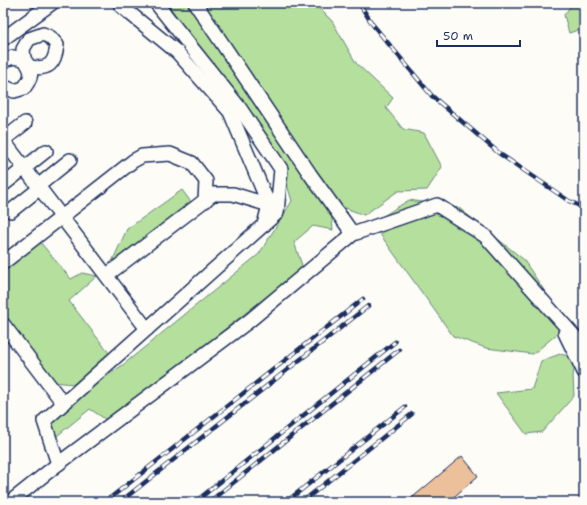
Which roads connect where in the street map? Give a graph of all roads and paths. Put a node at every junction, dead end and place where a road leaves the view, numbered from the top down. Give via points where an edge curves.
1 (52, 3) edge
2 (120, 3) edge
3 (156, 3) edge
4 (195, 3) edge
5 (3, 39) edge
6 (3, 62) edge
7 (3, 86) edge
8 (25, 123) dead end
9 (3, 140) edge
10 (46, 151) dead end
11 (70, 160) dead end
12 (25, 168) junction
13 (3, 185) edge
14 (39, 187) junction
15 (205, 200) junction
16 (268, 205) junction
17 (10, 211) dead end
18 (62, 217) junction
19 (264, 225) junction
20 (353, 234) junction
21 (3, 263) edge
22 (107, 275) junction
23 (560, 320) junction
24 (3, 324) edge
25 (147, 329) junction
26 (584, 347) edge
27 (584, 372) edge
28 (63, 403) junction
29 (58, 464) junction
30 (10, 502) edge

1 - 5 lane
2 - 16 lane via 177,52 230,112
3 - 19 lane via 238,106 281,169 277,213
4 - 20 lane
6 - 7 lane via 13,57 27,63 31,79 24,88 14,91
8 - 9 lane
9 - 12 lane
10 - 12 lane
11 - 14 lane
12 - 13 lane
12 - 14 lane
14 - 17 lane
14 - 18 lane
15 - 16 lane via 213,194 233,194
15 - 18 lane via 206,181 192,163 170,154 142,156
15 - 22 lane
16 - 19 lane
18 - 21 lane
18 - 22 lane
19 - 25 lane
20 - 23 lane via 437,205 485,236
20 - 29 lane via 249,321
22 - 25 lane
23 - 26 lane
23 - 27 lane
24 - 28 lane
25 - 28 lane
28 - 29 lane via 44,421
29 - 30 lane

